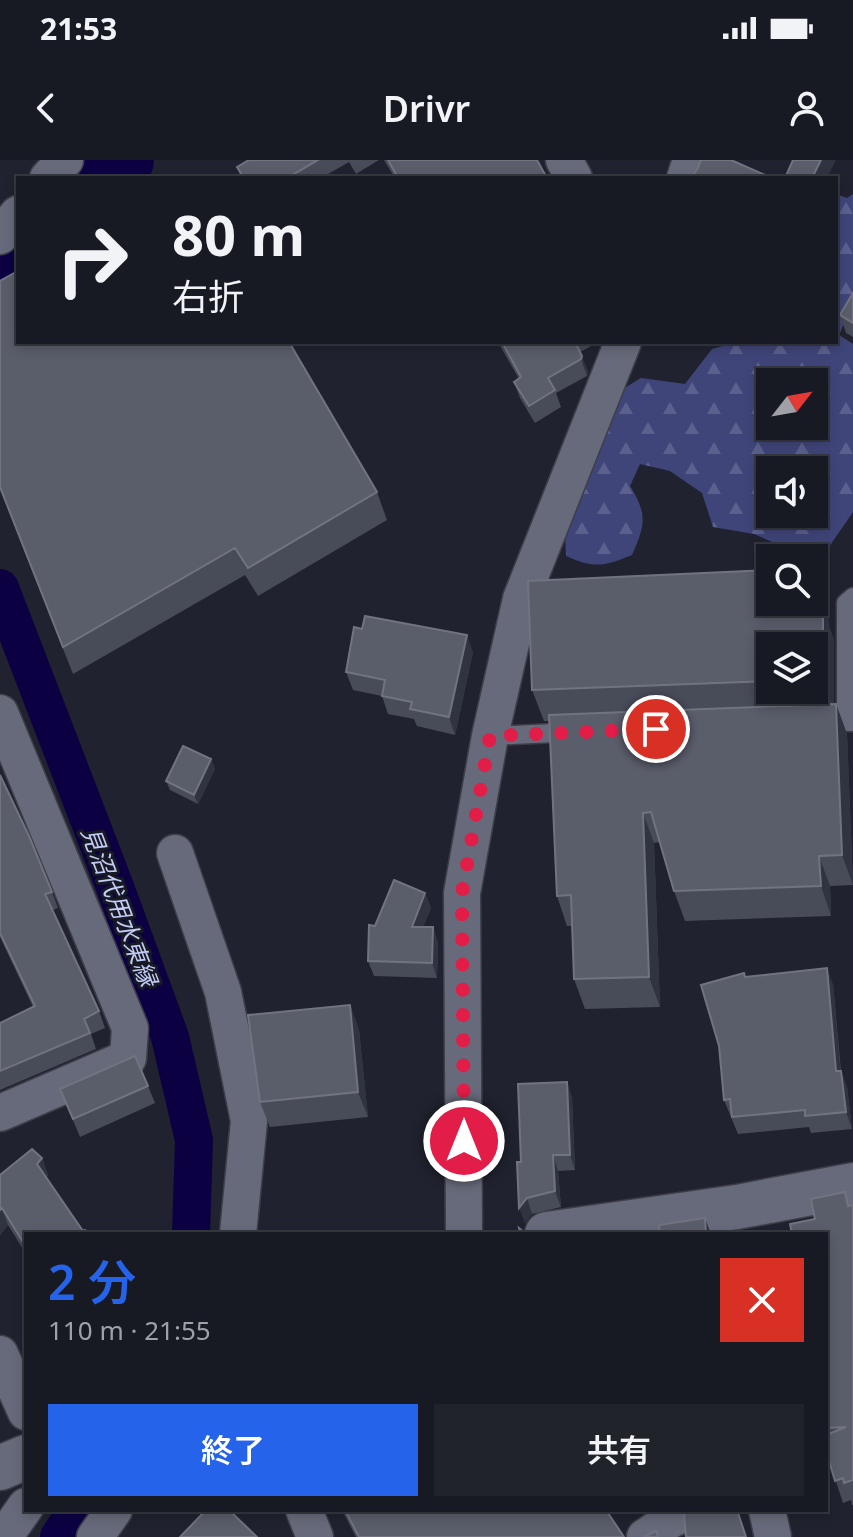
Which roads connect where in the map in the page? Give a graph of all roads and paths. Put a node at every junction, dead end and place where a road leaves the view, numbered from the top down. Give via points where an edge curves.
1 (65, 160) edge
2 (50, 176) edge
3 (16, 216) edge
4 (0, 236) edge
5 (622, 344) edge
6 (853, 597) edge
7 (0, 713) edge
8 (849, 721) edge
9 (798, 722) edge
10 (592, 731) edge
11 (490, 736) junction
12 (175, 853) dead end
13 (0, 1113) edge
14 (853, 1185) edge
15 (738, 1220) edge
16 (238, 1232) edge
17 (464, 1232) edge
18 (574, 1232) edge
19 (0, 1354) edge
20 (24, 1408) edge
21 (24, 1458) edge
22 (0, 1468) edge
23 (24, 1509) edge
24 (113, 1512) edge
25 (305, 1512) edge
26 (688, 1512) edge
27 (767, 1512) edge
28 (4, 1537) edge
29 (95, 1537) edge
30 (315, 1537) edge
31 (645, 1537) edge
32 (773, 1537) edge

1 - 2 street
3 - 4 street
5 - 11 street via 521,599
6 - 8 lane via 846,603
7 - 13 street via 130,1028 128,1058
8 - 9 lane
10 - 11 lane
11 - 17 street via 462,893
12 - 16 street via 223,992 249,1121
14 - 15 street
15 - 18 street
19 - 20 street
21 - 22 street
23 - 28 street
24 - 29 street
25 - 30 street
26 - 31 street
27 - 32 street

